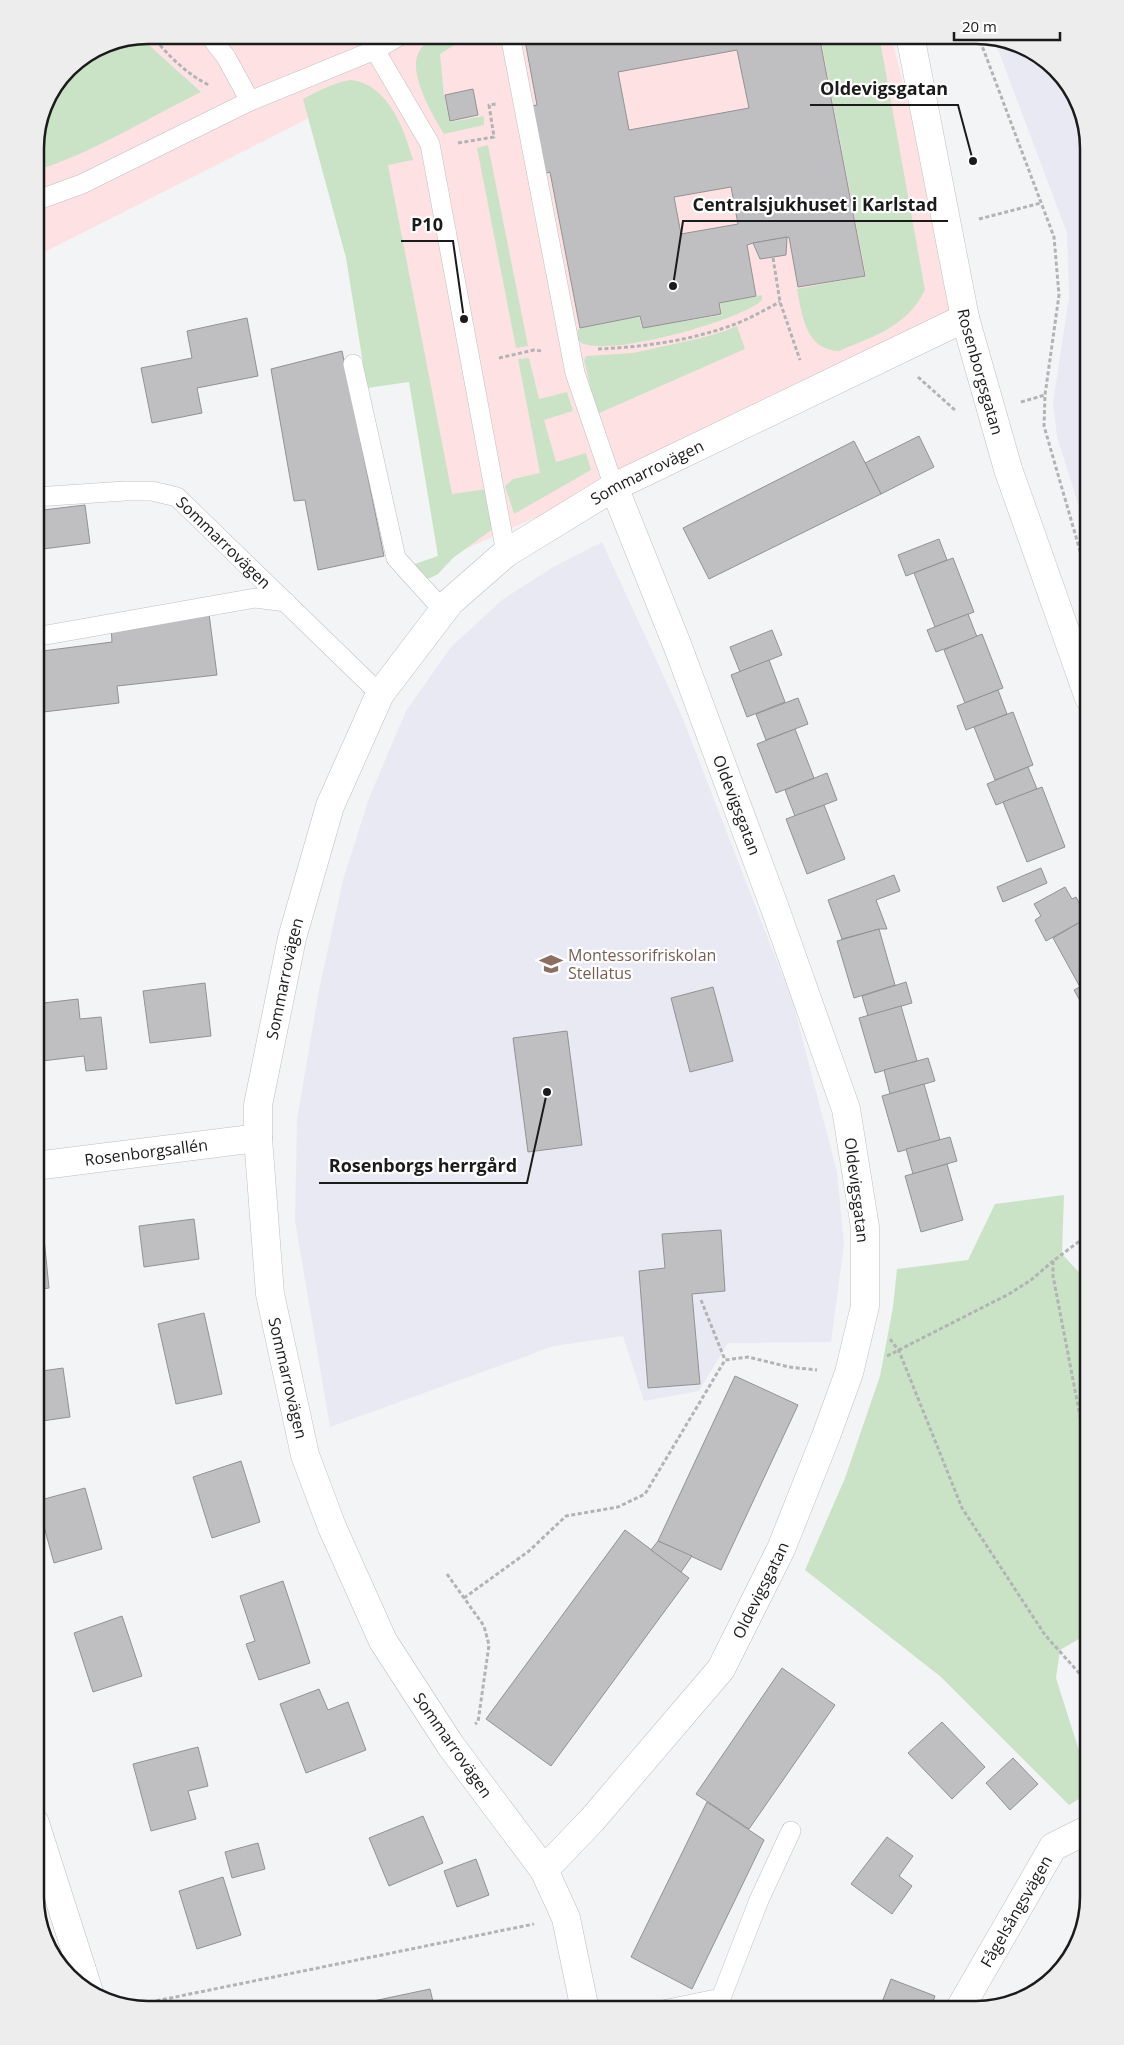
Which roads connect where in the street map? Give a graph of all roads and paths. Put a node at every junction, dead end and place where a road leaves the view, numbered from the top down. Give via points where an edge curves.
1 (159, 44) edge
2 (217, 44) edge
3 (385, 44) edge
4 (512, 44) edge
5 (912, 44) edge
6 (981, 44) edge
7 (374, 50) junction
8 (214, 88) dead end
9 (522, 100) junction
10 (250, 101) junction
11 (431, 149) junction
12 (44, 198) edge
13 (1042, 203) junction
14 (947, 226) junction
15 (773, 258) dead end
16 (780, 302) junction
17 (965, 318) junction
18 (571, 352) junction
19 (353, 364) dead end
20 (472, 364) junction
21 (911, 370) dead end
22 (811, 392) junction
23 (992, 410) junction
24 (614, 487) junction
25 (44, 496) edge
26 (1080, 551) edge
27 (506, 553) junction
28 (286, 602) junction
29 (443, 610) junction
30 (44, 635) edge
31 (1080, 652) edge
32 (380, 694) junction
33 (258, 1138) junction
34 (44, 1165) edge
35 (1080, 1241) edge
36 (1054, 1261) junction
37 (700, 1300) dead end
38 (865, 1306) junction
39 (899, 1351) junction
40 (725, 1360) junction
41 (849, 1373) junction
42 (1080, 1416) edge
43 (447, 1574) dead end
44 (464, 1598) junction
45 (1080, 1674) edge
46 (451, 1746) junction
47 (790, 1831) dead end
48 (1080, 1834) edge
49 (44, 1851) edge
50 (544, 1870) junction
51 (566, 1918) junction
52 (85, 1981) edge
53 (156, 2001) edge
54 (583, 2001) edge
55 (706, 2001) edge
56 (964, 2001) edge

1 - 8 path via 201,82
2 - 10 lane
3 - 7 lane
4 - 9 lane
5 - 14 street, Rosenborgsgatan
6 - 13 path
7 - 10 lane
7 - 11 lane
9 - 11 path via 489,104 494,137
9 - 18 lane
10 - 12 lane via 82,184
11 - 20 lane
13 - 14 path
13 - 26 path via 1054,237 1059,295 1045,395 1044,426
14 - 17 street, Rosenborgsgatan
15 - 16 path
16 - 18 path via 740,322 654,345
16 - 22 path
17 - 22 street, Sommarrovägen
17 - 23 street, Rosenborgsgatan
18 - 20 path via 534,350
18 - 24 lane via 575,373
19 - 29 lane via 396,558
20 - 27 lane
21 - 23 path via 965,420
22 - 24 street, Sommarrovägen
23 - 31 street, Rosenborgsgatan via 1008,469
24 - 27 street, Sommarrovägen
24 - 38 street, Oldevigsgatan via 678,647 846,1109 865,1227
25 - 28 lane, Sommarrovägen via 152,491 177,497
27 - 29 street, Sommarrovägen
28 - 30 lane, Sommarrovägen via 255,598
28 - 32 lane, Sommarrovägen
29 - 32 street, Sommarrovägen
32 - 33 street, Sommarrovägen via 330,806 292,938 258,1105
33 - 34 street, Rosenborgsallén
33 - 46 street, Sommarrovägen via 270,1294 306,1455 332,1527 383,1641
35 - 36 path
36 - 39 path via 1009,1294
36 - 42 path via 1053,1276
37 - 40 path
38 - 39 path
38 - 41 street, Oldevigsgatan
39 - 41 path
39 - 45 path via 962,1508 1045,1635
40 - 41 path via 748,1357 789,1367
40 - 44 path via 645,1494 618,1507 566,1516 529,1551
41 - 50 street, Oldevigsgatan via 781,1549 721,1669 592,1820
43 - 44 path
44 - 46 path via 484,1626 489,1645 478,1722
46 - 50 street, Sommarrovägen
47 - 55 lane via 721,1998
48 - 56 street, Fågelsångsvägen via 1053,1847
49 - 52 street
50 - 51 street, Sommarrovägen
51 - 53 path
51 - 54 street, Sommarrovägen

